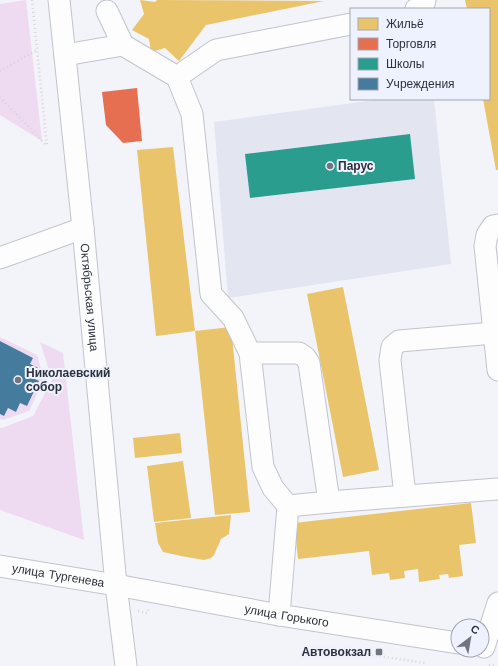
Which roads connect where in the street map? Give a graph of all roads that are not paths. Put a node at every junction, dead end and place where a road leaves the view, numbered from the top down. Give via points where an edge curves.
1 (60, 0) edge
2 (425, 0) edge
3 (418, 8) edge
4 (107, 11) dead end
5 (350, 24) edge
6 (123, 45) junction
7 (65, 55) junction
8 (178, 77) junction
9 (498, 225) edge
10 (83, 228) junction
11 (0, 258) edge
12 (494, 332) junction
13 (250, 353) junction
14 (498, 370) edge
15 (498, 489) edge
16 (405, 496) junction
17 (329, 502) junction
18 (288, 506) junction
19 (0, 566) edge
20 (116, 585) junction
21 (498, 603) edge
22 (278, 615) junction
23 (490, 639) edge
24 (450, 642) edge
25 (126, 666) edge

1 - 7 street, Октябрьская улица
2 - 3 street
4 - 6 street
5 - 8 street via 216,50
6 - 7 street
6 - 8 street
7 - 10 street, Октябрьская улица
8 - 13 street via 192,114 210,294 233,318
9 - 12 street via 493,226 487,235 485,246
10 - 11 street
10 - 20 street, Октябрьская улица
12 - 14 street
12 - 16 street via 399,341 392,347 390,360
13 - 17 street via 299,353 309,363
13 - 18 street via 263,467 273,488
15 - 16 street
16 - 17 street
17 - 18 street
18 - 22 street
19 - 20 street, улица Тургенева
20 - 22 street, улица Горького
20 - 25 street, Октябрьская улица
21 - 23 street
22 - 24 street, улица Горького

